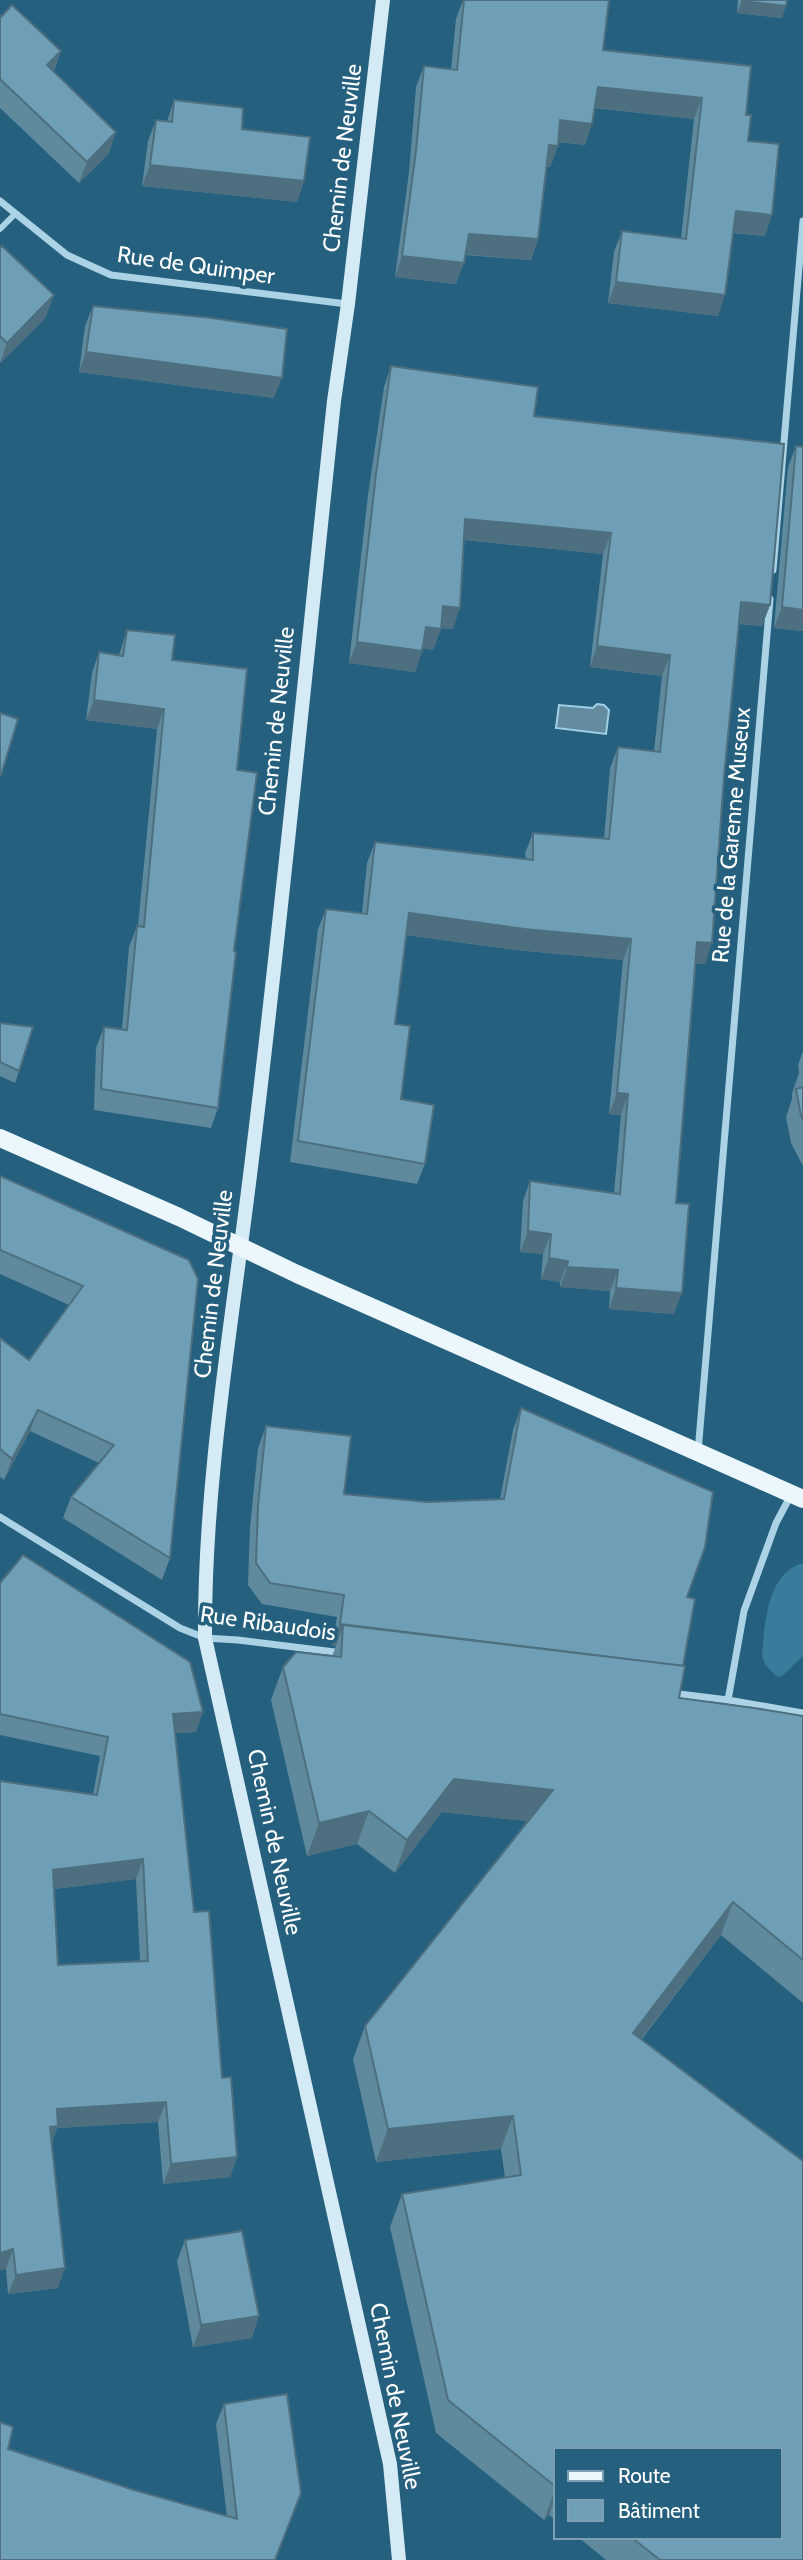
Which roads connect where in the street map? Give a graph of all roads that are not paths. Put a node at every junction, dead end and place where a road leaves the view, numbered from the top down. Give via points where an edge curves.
1 (383, 0) edge
2 (0, 201) edge
3 (15, 214) junction
4 (803, 221) edge
5 (0, 229) edge
6 (348, 304) junction
7 (773, 574) edge
8 (771, 588) edge
9 (0, 1138) edge
10 (240, 1248) junction
11 (698, 1453) junction
12 (797, 1497) edge
13 (0, 1517) edge
14 (205, 1638) junction
15 (346, 1653) edge
16 (657, 1691) edge
17 (728, 1700) junction
18 (803, 1713) edge
19 (399, 2560) edge

1 - 6 main road, Chemin de Neuville
2 - 3 street, Rue de Quimper
3 - 5 street
3 - 6 street, Rue de Quimper via 67,256 111,275
4 - 7 street
6 - 10 main road, Chemin de Neuville
8 - 11 street, Rue de la Garenne Museux
9 - 10 main road
10 - 11 main road
10 - 14 main road, Chemin de Neuville via 205,1570
11 - 12 main road
12 - 17 street via 776,1523 744,1611
13 - 14 street, Rue Ribaudois via 180,1628
14 - 15 street, Rue Ribaudois
14 - 19 main road, Chemin de Neuville via 390,2464
16 - 17 street
17 - 18 street

